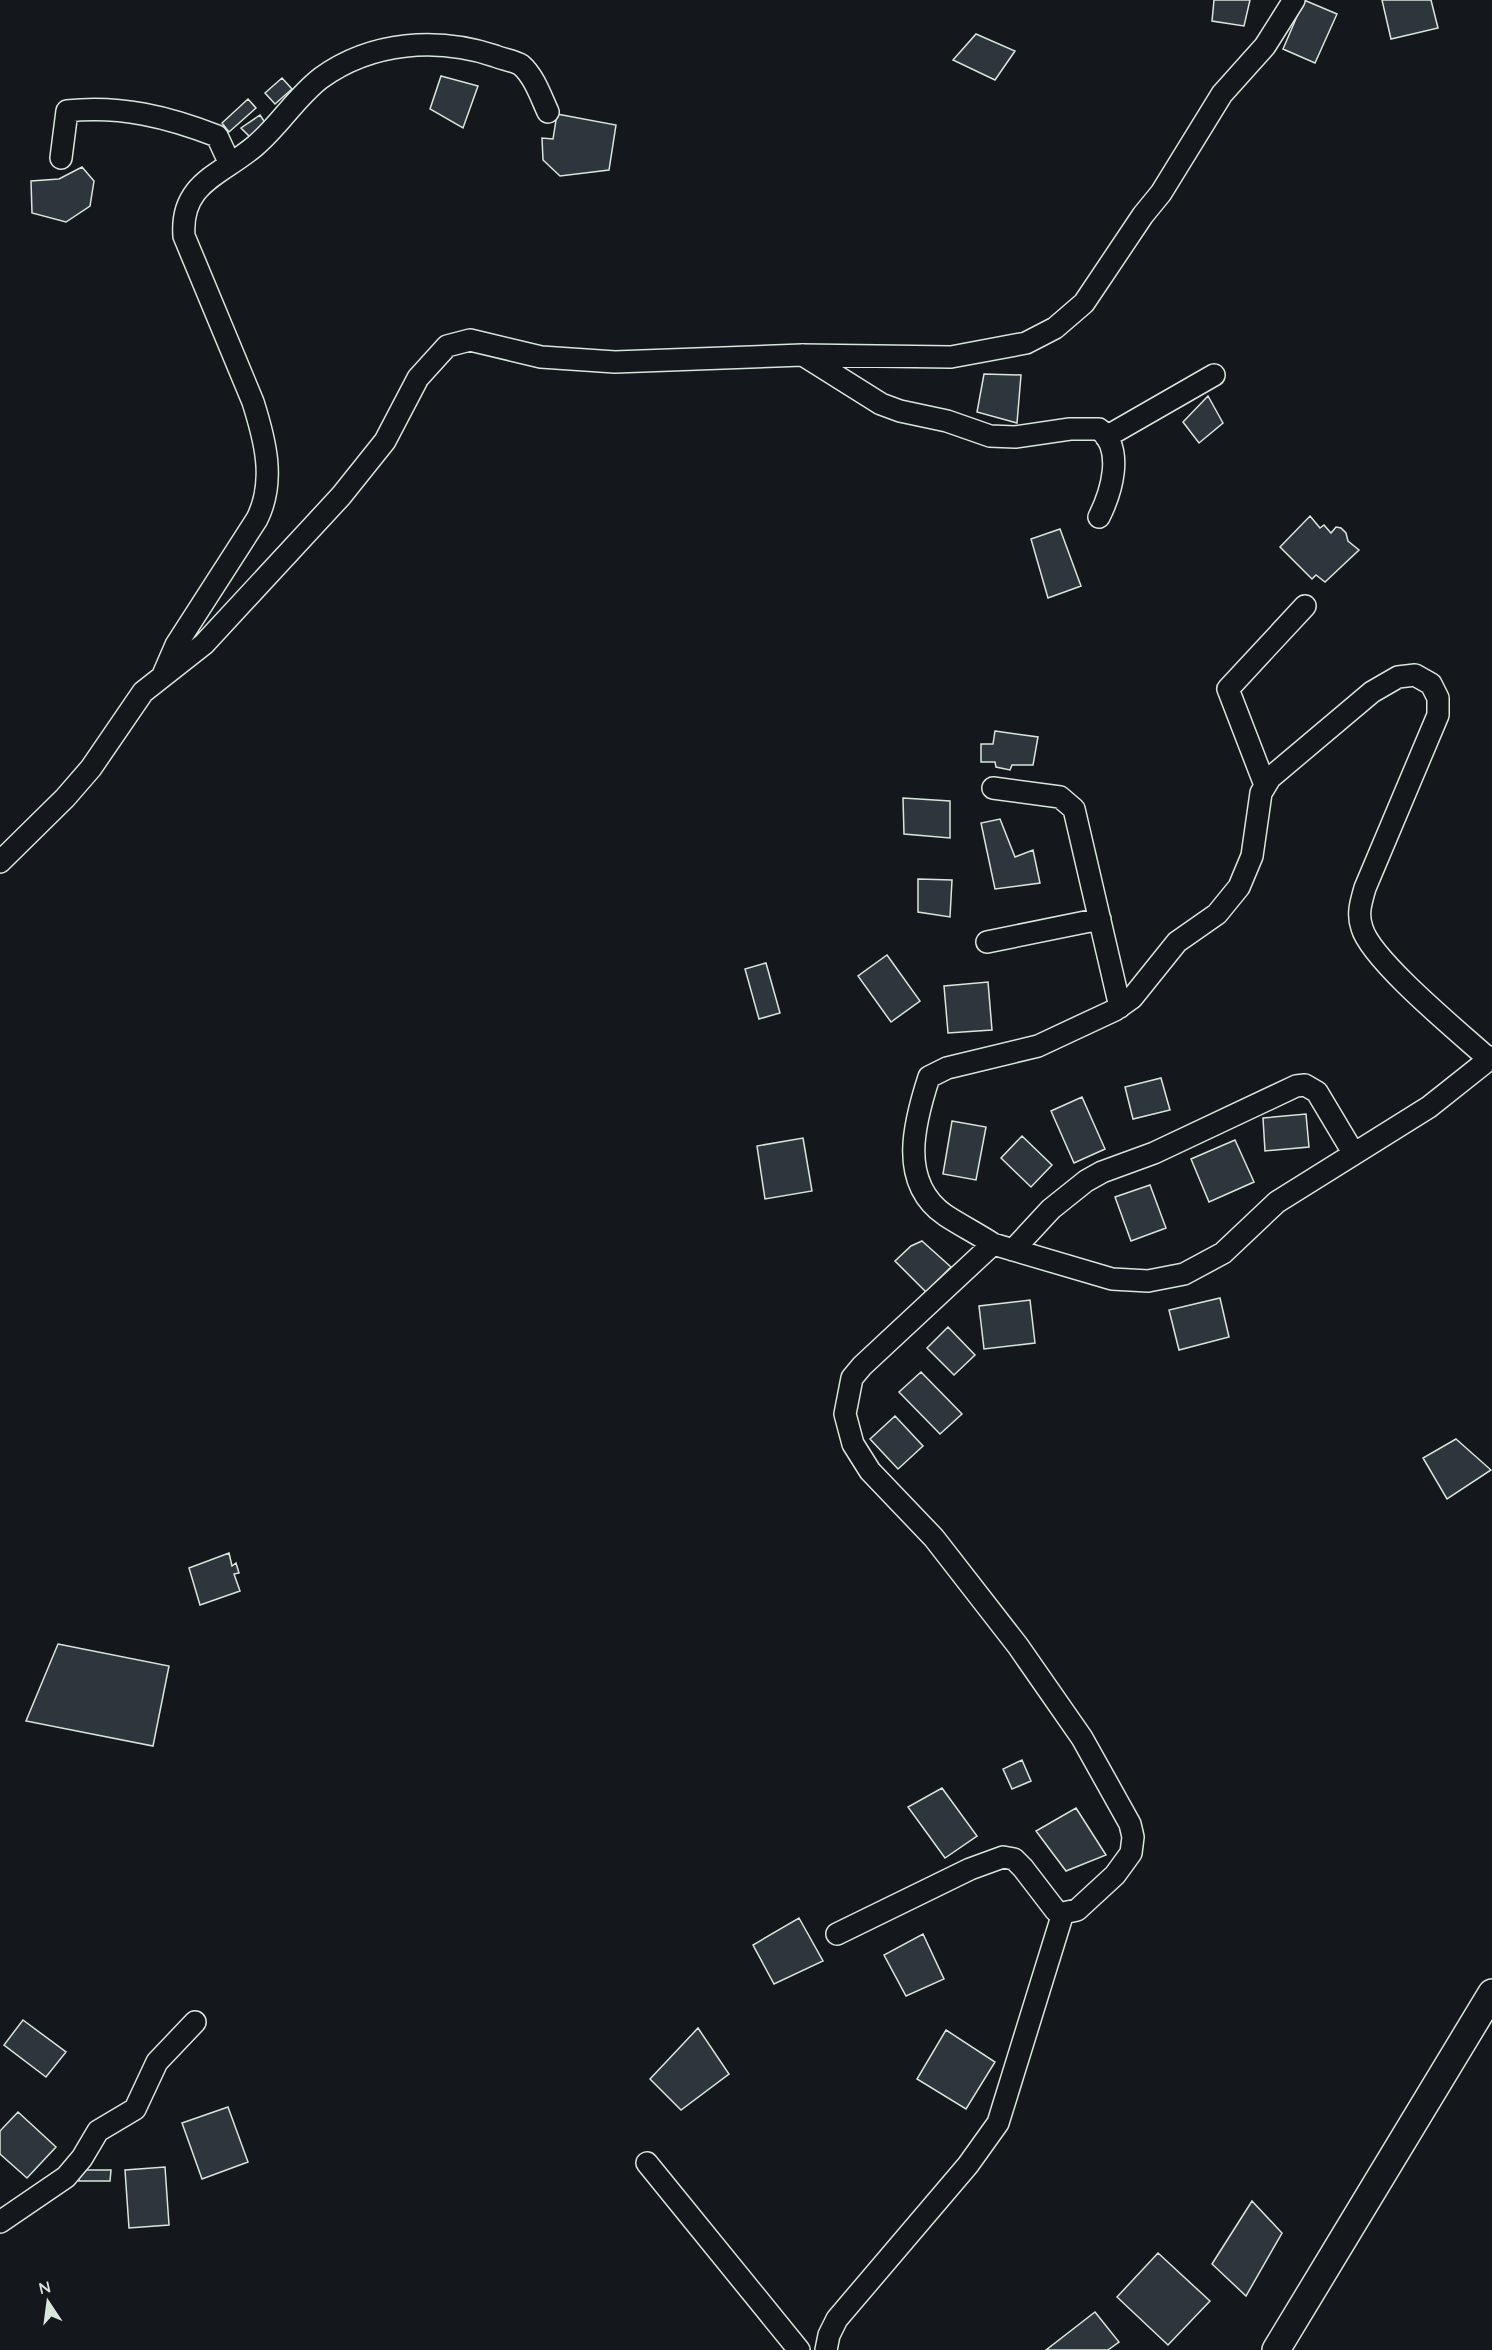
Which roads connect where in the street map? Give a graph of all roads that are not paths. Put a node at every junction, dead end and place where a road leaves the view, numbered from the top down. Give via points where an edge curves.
1 (1294, 0) edge
2 (548, 112) dead end
3 (61, 158) dead end
4 (230, 164) junction
5 (802, 355) junction
6 (1214, 375) dead end
7 (1106, 437) junction
8 (1099, 516) dead end
9 (1305, 606) dead end
10 (162, 675) junction
11 (1265, 785) junction
12 (993, 788) dead end
13 (0, 862) edge
14 (1100, 919) junction
15 (987, 942) dead end
16 (1120, 1007) junction
17 (1490, 1058) edge
18 (1354, 1154) junction
19 (1003, 1247) junction
20 (1063, 1913) junction
21 (837, 1934) dead end
22 (1492, 1993) edge
23 (195, 2022) dead end
24 (647, 2163) dead end
25 (0, 2222) edge
26 (799, 2350) edge
27 (826, 2350) edge
28 (1276, 2350) edge

1 - 5 street via 1265,46 1222,94 1161,193 1070,318 1026,343 977,354
2 - 4 street via 537,87 520,65 467,47 415,45 366,56 336,69 309,88 254,147
3 - 4 street via 67,111 95,108 142,112 217,136
4 - 10 street via 193,194 184,213 184,236 255,410 264,445 267,490 257,519 176,645
5 - 7 street via 881,404 978,433 1015,437 1092,427
5 - 10 street via 583,362 520,353 480,341 447,346 418,378 385,441 341,496 204,644
6 - 7 street
7 - 8 street via 1114,471
9 - 11 street via 1228,688
10 - 13 street via 136,700 91,768
11 - 16 street via 1252,856 1233,896 1217,914 1177,942 1140,991
11 - 17 street via 1382,684 1415,675 1431,684 1439,707 1436,722 1365,888 1359,915 1364,935 1380,957
12 - 14 street via 1055,796 1071,805
14 - 15 street
14 - 16 street
16 - 19 street via 1038,1046 947,1068 929,1077 914,1136 916,1173 923,1191 944,1214
17 - 18 street via 1429,1107
18 - 19 street via 1277,1202 1223,1253 1184,1274 1148,1281 1112,1279
18 - 19 street via 1317,1092 1305,1085 1296,1086 1154,1153 1102,1172
19 - 20 street via 862,1366 852,1378 845,1414 853,1444 870,1471 934,1538 1018,1646 1083,1738 1130,1824 1133,1845 1125,1862 1077,1910
20 - 21 street via 1050,1904 1014,1859 1003,1857 970,1869
20 - 27 street via 998,2123 968,2165 837,2319
22 - 28 main road
23 - 25 street via 157,2062 135,2109 98,2131 66,2177
24 - 26 street

